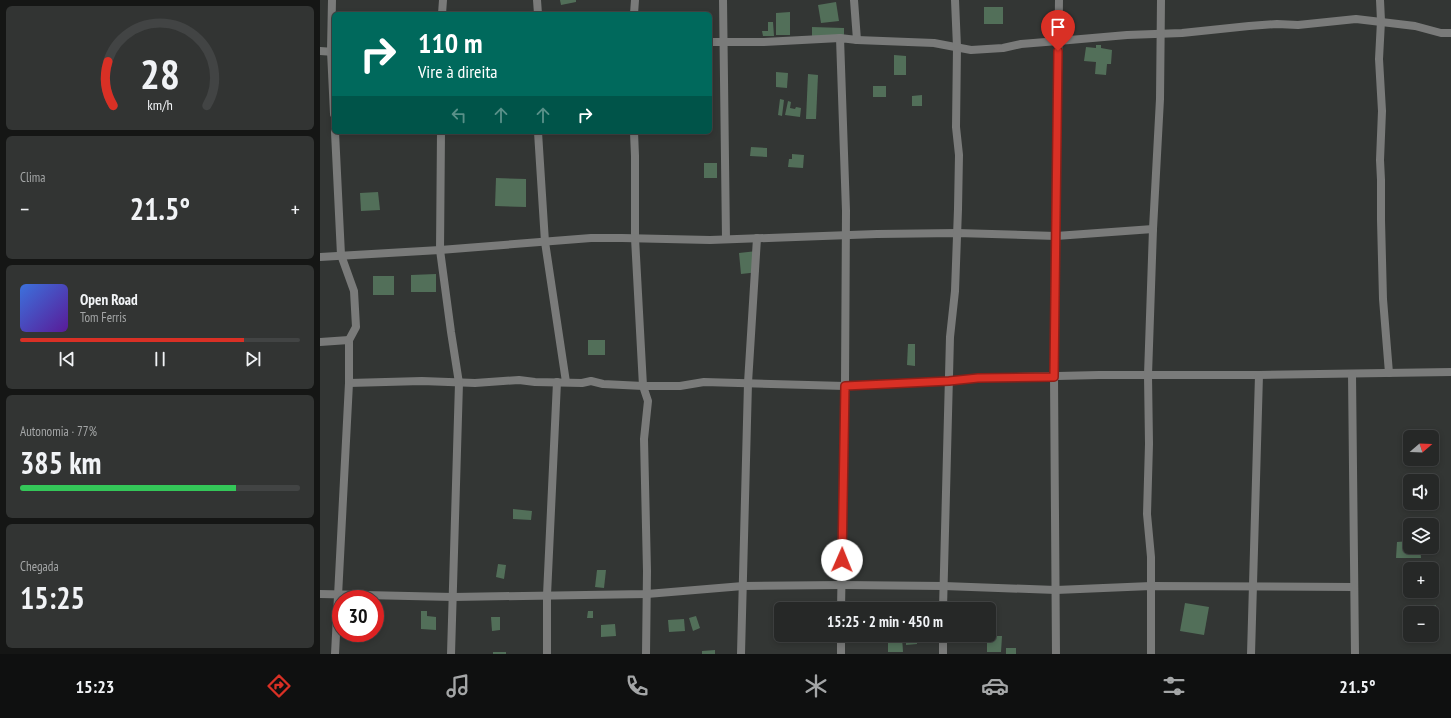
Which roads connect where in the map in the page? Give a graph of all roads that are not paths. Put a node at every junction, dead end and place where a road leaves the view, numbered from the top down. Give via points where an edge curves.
1 (332, 0) edge
2 (443, 0) edge
3 (537, 0) edge
4 (635, 0) edge
5 (723, 0) edge
6 (854, 0) edge
7 (955, 0) edge
8 (1059, 0) edge
9 (1161, 0) edge
10 (1380, 0) edge
11 (442, 12) edge
12 (538, 12) edge
13 (634, 12) edge
14 (1381, 21) junction
15 (1161, 33) junction
16 (1451, 33) edge
17 (840, 38) junction
18 (857, 40) junction
19 (1058, 41) junction
20 (712, 42) edge
21 (723, 42) junction
22 (957, 47) junction
23 (332, 51) edge
24 (320, 52) edge
25 (335, 134) edge
26 (441, 134) edge
27 (538, 134) edge
28 (634, 134) edge
29 (1153, 229) junction
30 (957, 233) junction
31 (845, 236) junction
32 (1056, 236) junction
33 (635, 238) junction
34 (757, 238) junction
35 (726, 239) junction
36 (545, 242) junction
37 (440, 250) junction
38 (341, 255) junction
39 (320, 257) edge
40 (349, 340) junction
41 (320, 342) edge
42 (1451, 372) edge
43 (1389, 373) junction
44 (1352, 374) junction
45 (1148, 375) junction
46 (1260, 375) junction
47 (1054, 377) junction
48 (949, 381) junction
49 (562, 382) junction
50 (349, 383) junction
51 (459, 383) junction
52 (748, 383) junction
53 (643, 386) junction
54 (845, 386) junction
55 (842, 585) junction
56 (743, 586) junction
57 (944, 586) junction
58 (1151, 586) junction
59 (1252, 587) junction
60 (1354, 587) junction
61 (338, 590) edge
62 (1056, 590) junction
63 (320, 594) edge
64 (647, 594) junction
65 (332, 595) edge
66 (548, 595) junction
67 (384, 596) edge
68 (453, 597) junction
69 (842, 602) edge
70 (943, 602) edge
71 (336, 642) edge
72 (841, 642) edge
73 (943, 642) edge
74 (335, 654) edge
75 (451, 654) edge
76 (547, 654) edge
77 (646, 654) edge
78 (741, 654) edge
79 (841, 654) edge
80 (943, 654) edge
81 (1056, 654) edge
82 (1151, 654) edge
83 (1251, 654) edge
84 (1355, 654) edge

1 - 23 street
2 - 11 street
3 - 12 street
4 - 13 street
5 - 21 street
6 - 18 street
7 - 22 street
8 - 19 street
9 - 15 street
10 - 14 street
14 - 15 street via 1356,18 1298,25 1277,24
14 - 16 street
14 - 43 street via 1381,220 1383,299
15 - 19 street
15 - 29 street
17 - 18 street
17 - 21 street
17 - 31 street
18 - 22 street via 934,43
19 - 22 street via 971,50
19 - 32 street
20 - 21 street
21 - 35 street
22 - 30 street
23 - 24 street
25 - 38 street
26 - 37 street
27 - 36 street
28 - 33 street
29 - 32 street
29 - 45 street
30 - 31 street
30 - 32 street
30 - 48 street
31 - 34 street
31 - 54 street
32 - 47 street
33 - 35 street
33 - 36 street
33 - 53 street
34 - 35 street
34 - 52 street
36 - 37 street
36 - 49 street
37 - 38 street
37 - 51 street
38 - 39 street
38 - 40 street via 354,291 356,326
40 - 41 street
40 - 50 street
42 - 43 street
43 - 44 street
44 - 46 street
44 - 60 street
45 - 46 street
45 - 47 street
45 - 58 street via 1147,514 1152,557
46 - 59 street
47 - 48 street
47 - 62 street
48 - 54 street
48 - 57 street
49 - 51 street via 519,380
49 - 53 street via 582,383 591,380 602,384
49 - 66 street
50 - 51 street
50 - 61 street
51 - 68 street
52 - 53 street via 704,382 680,386
52 - 54 street
52 - 56 street
53 - 64 street via 648,401 644,439
54 - 55 street
55 - 56 street
55 - 57 street
55 - 69 street
56 - 64 street
56 - 78 street
57 - 62 street
57 - 70 street
58 - 59 street
58 - 62 street
58 - 82 street
59 - 60 street
59 - 83 street
60 - 84 street
62 - 81 street
63 - 65 street
64 - 66 street
64 - 77 street
66 - 68 street
66 - 76 street
67 - 68 street
68 - 75 street
71 - 74 street
72 - 79 street
73 - 80 street

